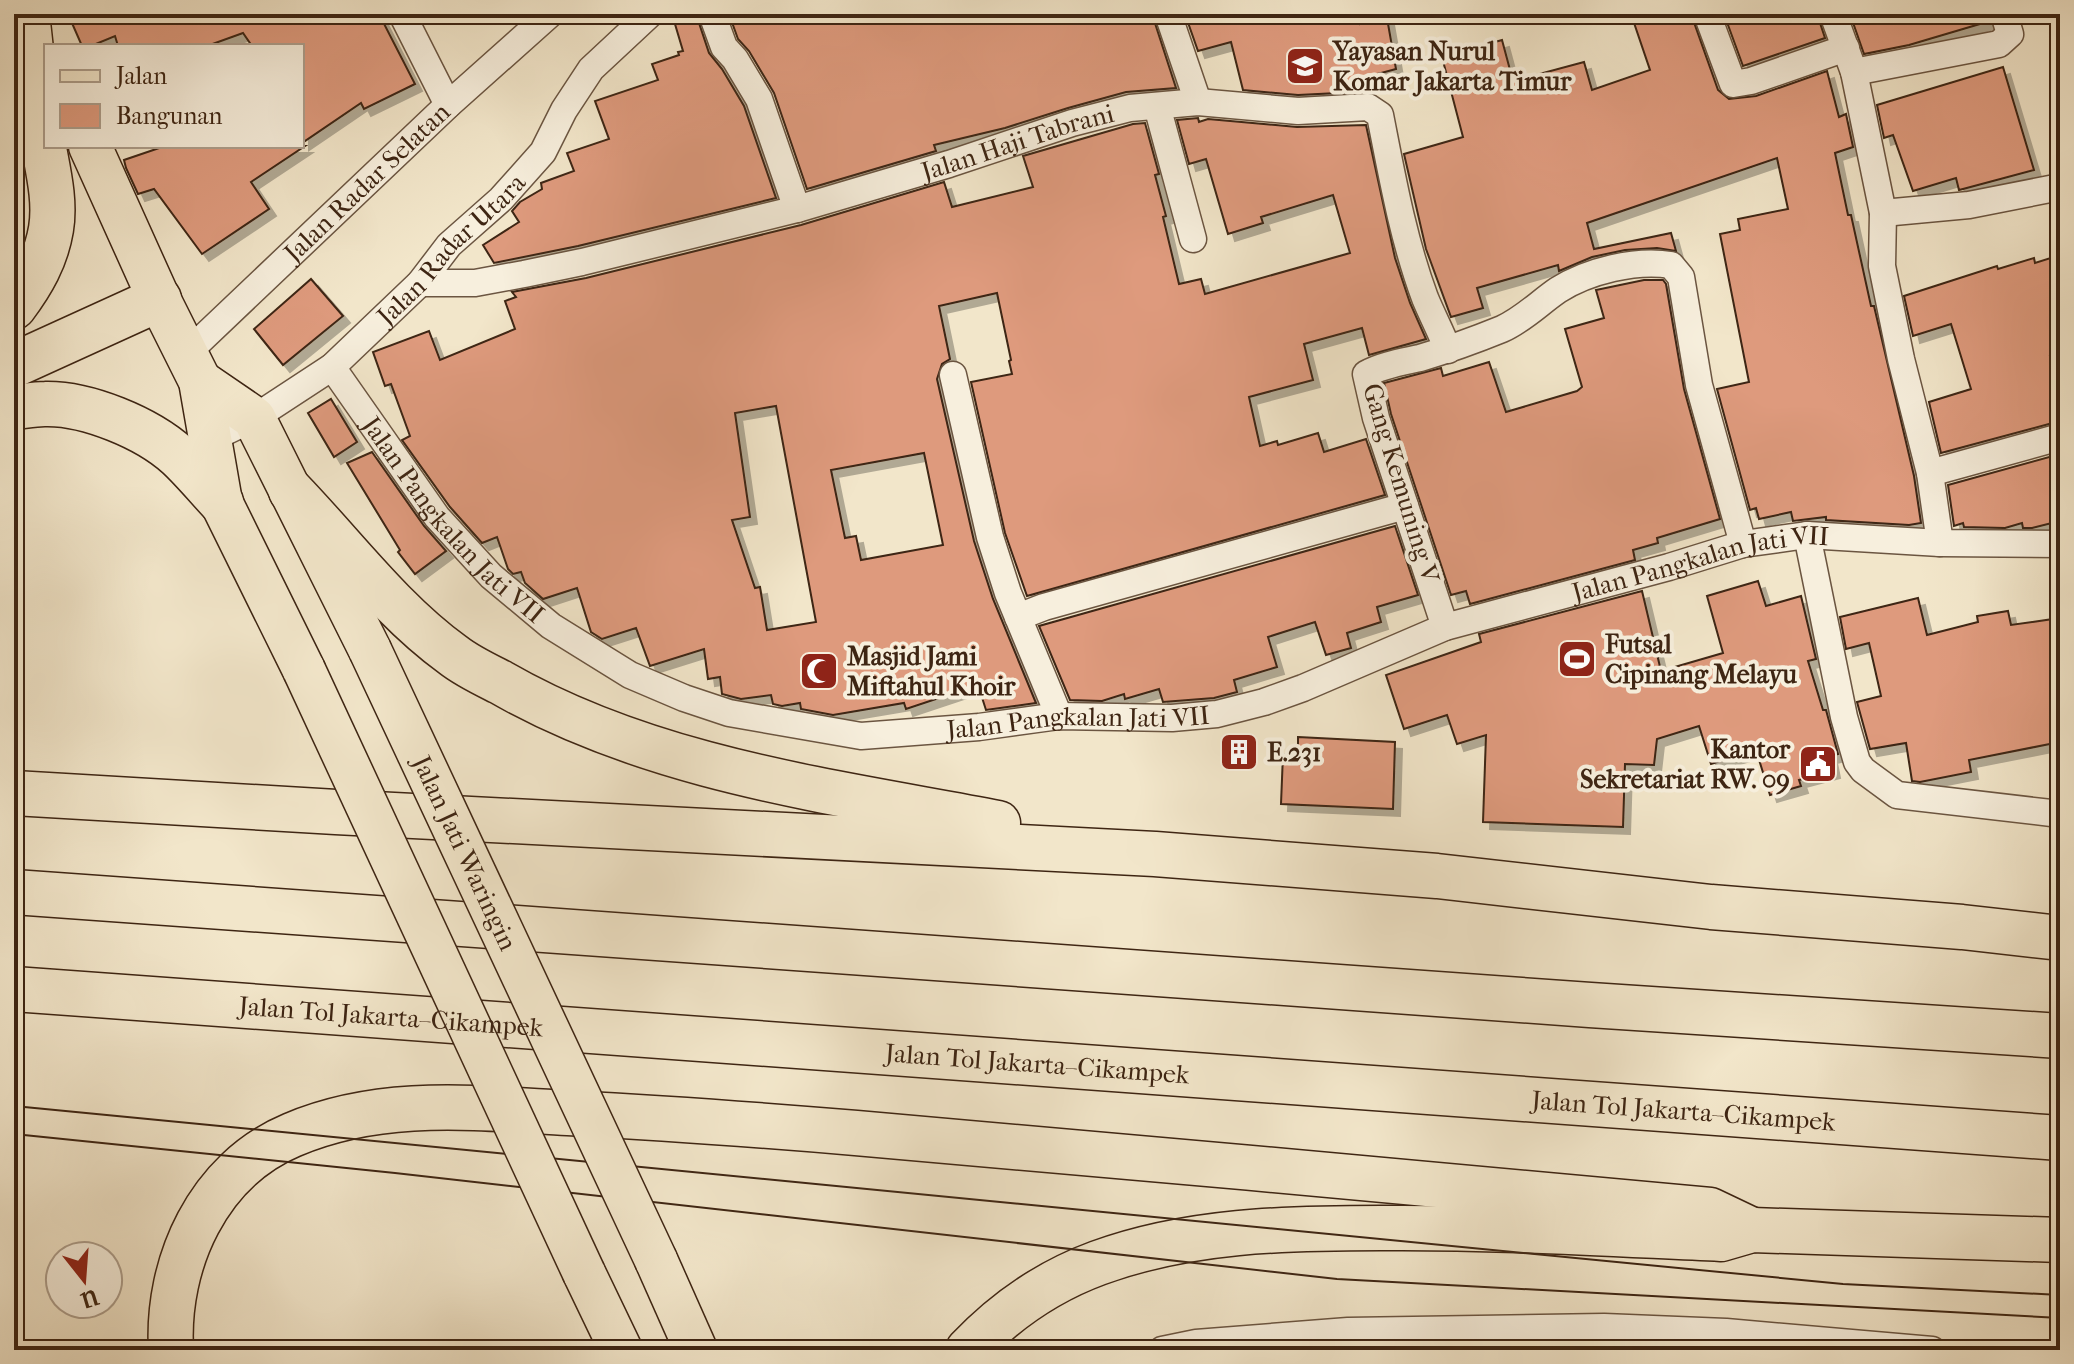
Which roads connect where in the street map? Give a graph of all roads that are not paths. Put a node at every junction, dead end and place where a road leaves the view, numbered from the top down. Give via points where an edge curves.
1 (28, 14) edge
2 (402, 14) edge
3 (550, 14) edge
4 (650, 14) edge
5 (712, 14) edge
6 (1168, 14) edge
7 (1707, 14) edge
8 (1833, 14) edge
9 (2004, 14) edge
10 (44, 45) edge
11 (1850, 60) junction
12 (1198, 102) junction
13 (448, 105) junction
14 (1157, 106) junction
15 (91, 148) edge
16 (2060, 187) edge
17 (797, 209) junction
18 (1883, 213) junction
19 (1193, 239) dead end
20 (420, 283) junction
21 (159, 299) junction
22 (14, 307) edge
23 (1448, 350) junction
24 (14, 365) edge
25 (194, 367) junction
26 (332, 367) junction
27 (953, 375) dead end
28 (14, 407) edge
29 (254, 418) junction
30 (2060, 437) edge
31 (208, 440) junction
32 (1930, 473) junction
33 (291, 491) junction
34 (221, 502) junction
35 (1405, 506) junction
36 (1807, 535) junction
37 (1940, 543) junction
38 (1743, 544) junction
39 (2060, 544) edge
40 (1018, 617) junction
41 (1445, 627) junction
42 (1059, 716) junction
43 (14, 793) edge
44 (2060, 814) edge
45 (1155, 854) junction
46 (14, 892) edge
47 (2060, 938) edge
48 (14, 989) edge
49 (2060, 1036) edge
50 (2060, 1138) edge
51 (1417, 1182) junction
52 (1298, 1228) junction
53 (1752, 1230) junction
54 (2060, 1240) edge
55 (1606, 1339) edge
56 (1745, 1342) edge
57 (171, 1350) edge
58 (621, 1350) edge
59 (696, 1350) edge
60 (968, 1350) edge
61 (1162, 1350) edge
62 (1932, 1350) edge

1 - 10 main road
1 - 22 highway via 52,226 46,252
2 - 13 street
3 - 13 street, Jalan Radar Selatan
4 - 20 street, Jalan Radar Utara via 591,69 543,152 449,245
5 - 17 street via 724,47 759,99
6 - 12 street
7 - 11 street via 1733,84
8 - 11 street
9 - 11 street via 2010,34 1999,44
11 - 18 street
12 - 14 street, Jalan Haji Tabrani
12 - 23 street, Jalan Haji Tabrani via 1298,111 1375,110 1414,263
13 - 25 street, Jalan Radar Selatan
14 - 17 street, Jalan Haji Tabrani via 1072,123
14 - 19 street
15 - 21 main road, Jalan Jati Waringin
16 - 18 street via 1969,205
17 - 20 street, Jalan Haji Tabrani via 539,271 475,283
18 - 32 street via 1882,266
20 - 26 street, Jalan Radar Utara
21 - 24 highway
21 - 25 main road, Jalan Jati Waringin
23 - 35 street, Gang Kemuning V via 1366,374
23 - 38 street via 1502,329 1581,279 1619,268 1671,265 1681,277 1699,385
25 - 29 main road, Jalan Jati Waringin
25 - 31 main road, Jalan Jati Waringin
26 - 29 street, Jalan Radar Utara
26 - 42 street, Jalan Pangkalan Jati VII via 437,517 491,576 551,626 630,675 729,713 861,736
27 - 40 street via 990,537
28 - 34 highway via 47,404 86,411 146,434 177,455
29 - 31 street, Jalan Radar Utara
29 - 33 main road, Jalan Jati Waringin
30 - 32 street
31 - 34 main road, Jalan Jati Waringin
32 - 37 street
33 - 45 highway via 396,606 454,656 523,696 608,734 749,775
33 - 59 main road, Jalan Jati Waringin, bridge
34 - 58 main road, Jalan Jati Waringin, bridge
35 - 40 street
35 - 41 street, Gang Kemuning V
36 - 37 street, Jalan Pangkalan Jati VII
36 - 38 street, Jalan Pangkalan Jati VII
36 - 44 street via 1844,717 1863,770 1897,795
37 - 39 street, Jalan Pangkalan Jati VII
38 - 41 street, Jalan Pangkalan Jati VII
40 - 42 street
41 - 42 street, Jalan Pangkalan Jati VII via 1303,688 1217,714
43 - 45 highway
45 - 47 highway via 1437,876
46 - 49 highway
48 - 50 highway, Jalan Tol Jakarta–Cikampek
51 - 52 highway
51 - 53 highway via 1710,1210
51 - 57 highway via 631,1116 397,1108 360,1113 287,1137 226,1182 188,1242 175,1287
52 - 53 highway via 1721,1239
52 - 60 highway via 1148,1247 1096,1263 1037,1293
53 - 54 highway
55 - 56 street
55 - 61 street via 1348,1331
56 - 62 street

